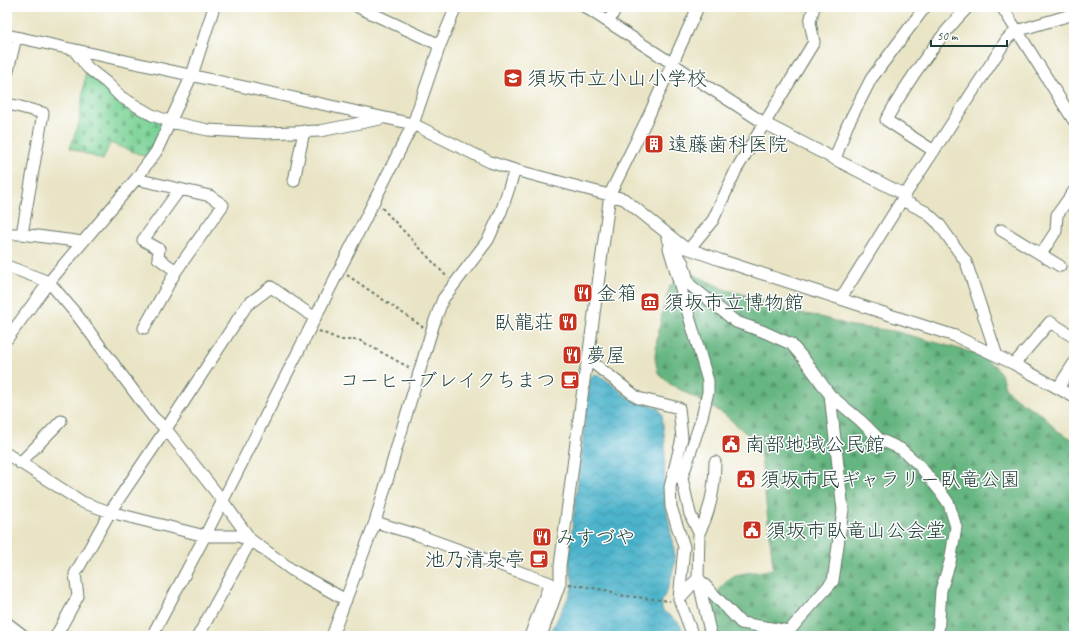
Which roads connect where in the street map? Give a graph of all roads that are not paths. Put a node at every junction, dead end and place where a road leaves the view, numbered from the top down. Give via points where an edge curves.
1 (214, 7) edge
2 (358, 7) edge
3 (456, 7) edge
4 (585, 7) edge
5 (616, 7) edge
6 (698, 7) edge
7 (814, 7) edge
8 (925, 7) edge
9 (968, 7) edge
10 (1002, 7) edge
11 (1074, 14) edge
12 (609, 22) junction
13 (1016, 31) junction
14 (12, 36) edge
15 (440, 45) junction
16 (74, 50) junction
17 (673, 63) junction
18 (7, 75) edge
19 (192, 75) junction
20 (7, 100) edge
21 (385, 118) junction
22 (171, 122) junction
23 (1074, 122) edge
24 (764, 123) junction
25 (413, 124) junction
26 (304, 131) junction
27 (934, 151) junction
28 (835, 159) junction
29 (515, 170) junction
30 (136, 179) junction
31 (294, 181) dead end
32 (180, 189) junction
33 (1074, 191) edge
34 (610, 194) junction
35 (903, 197) junction
36 (1001, 230) dead end
37 (664, 233) junction
38 (7, 234) edge
39 (22, 234) junction
40 (83, 242) junction
41 (689, 249) junction
42 (1041, 254) junction
43 (7, 266) edge
44 (1060, 266) dead end
45 (176, 271) junction
46 (49, 282) junction
47 (841, 298) junction
48 (313, 323) junction
49 (144, 328) dead end
50 (1074, 337) edge
51 (7, 339) edge
52 (997, 356) junction
53 (588, 358) junction
54 (1074, 363) edge
55 (1014, 364) junction
56 (1058, 388) junction
57 (830, 395) junction
58 (1074, 397) edge
59 (61, 421) dead end
60 (166, 429) junction
61 (7, 454) edge
62 (715, 462) dead end
63 (20, 463) junction
64 (222, 500) junction
65 (110, 512) junction
66 (374, 522) junction
67 (699, 533) junction
68 (205, 536) junction
69 (251, 540) junction
70 (698, 578) junction
71 (346, 600) junction
72 (674, 600) junction
73 (7, 623) edge
74 (24, 636) edge
75 (56, 636) edge
76 (152, 636) edge
77 (198, 636) edge
78 (332, 636) edge
79 (530, 636) edge
80 (541, 636) edge
81 (693, 636) edge
82 (711, 636) edge
83 (938, 636) edge

1 - 19 street
2 - 15 street
3 - 15 street
4 - 12 street
5 - 12 street
6 - 17 street
7 - 24 street via 810,22 814,42
8 - 28 street via 871,80 847,126
9 - 27 street via 951,24 917,69 886,120
10 - 13 street
11 - 13 street
12 - 17 street
13 - 23 street
13 - 27 street via 1007,39
14 - 16 street
14 - 18 street
15 - 25 street
16 - 19 street
16 - 22 street via 88,68 107,82 121,97 152,115
17 - 24 street
17 - 34 street
19 - 21 street
19 - 22 street
20 - 39 street via 9,104 43,113
21 - 25 street
21 - 26 street via 320,131
22 - 26 street via 208,130 267,133
22 - 30 street via 156,152
24 - 28 street
24 - 41 street via 736,170 713,220
25 - 29 street via 490,162
25 - 48 street
26 - 31 street
27 - 35 street
28 - 35 street
29 - 34 street
29 - 66 street via 502,212 488,240 443,299
30 - 32 street
30 - 40 street
32 - 45 street via 143,240 159,249 158,258
32 - 45 street via 210,196 223,205
33 - 42 street via 1057,215 1056,231
34 - 37 street via 624,199
34 - 53 street
35 - 47 street
35 - 52 street via 939,224 966,262
36 - 42 street
37 - 41 street
37 - 57 street via 683,262 689,284 736,322 791,344
37 - 67 street via 708,381 702,417 682,478 690,514
38 - 39 street
39 - 40 street
40 - 46 street
41 - 47 street
42 - 44 street
43 - 46 street
45 - 49 street
46 - 51 street
46 - 60 street via 77,315 153,417
47 - 52 street via 955,336
48 - 60 street via 271,287 247,305
48 - 64 street
50 - 55 street via 1050,322
52 - 55 street
53 - 72 street via 638,398 679,408 682,438 670,488 671,507 684,547
53 - 80 street via 560,566 560,583
54 - 56 street
55 - 56 street
56 - 58 street
57 - 70 street via 843,510 833,581 789,631 741,623
57 - 83 street via 879,438 900,449 919,465 949,504 956,527 950,562 941,590
59 - 63 street
60 - 64 street
60 - 65 street
61 - 63 street
62 - 67 street via 715,482 707,518
63 - 65 street via 82,502
64 - 68 street
64 - 69 street
65 - 68 street
65 - 75 street via 76,574 78,596
66 - 71 street
66 - 79 street via 418,535 550,583
67 - 70 street
68 - 69 street via 237,536
68 - 76 street
69 - 71 street via 292,570
69 - 77 street
70 - 72 street
70 - 82 street
71 - 78 street
72 - 81 street
73 - 74 street

